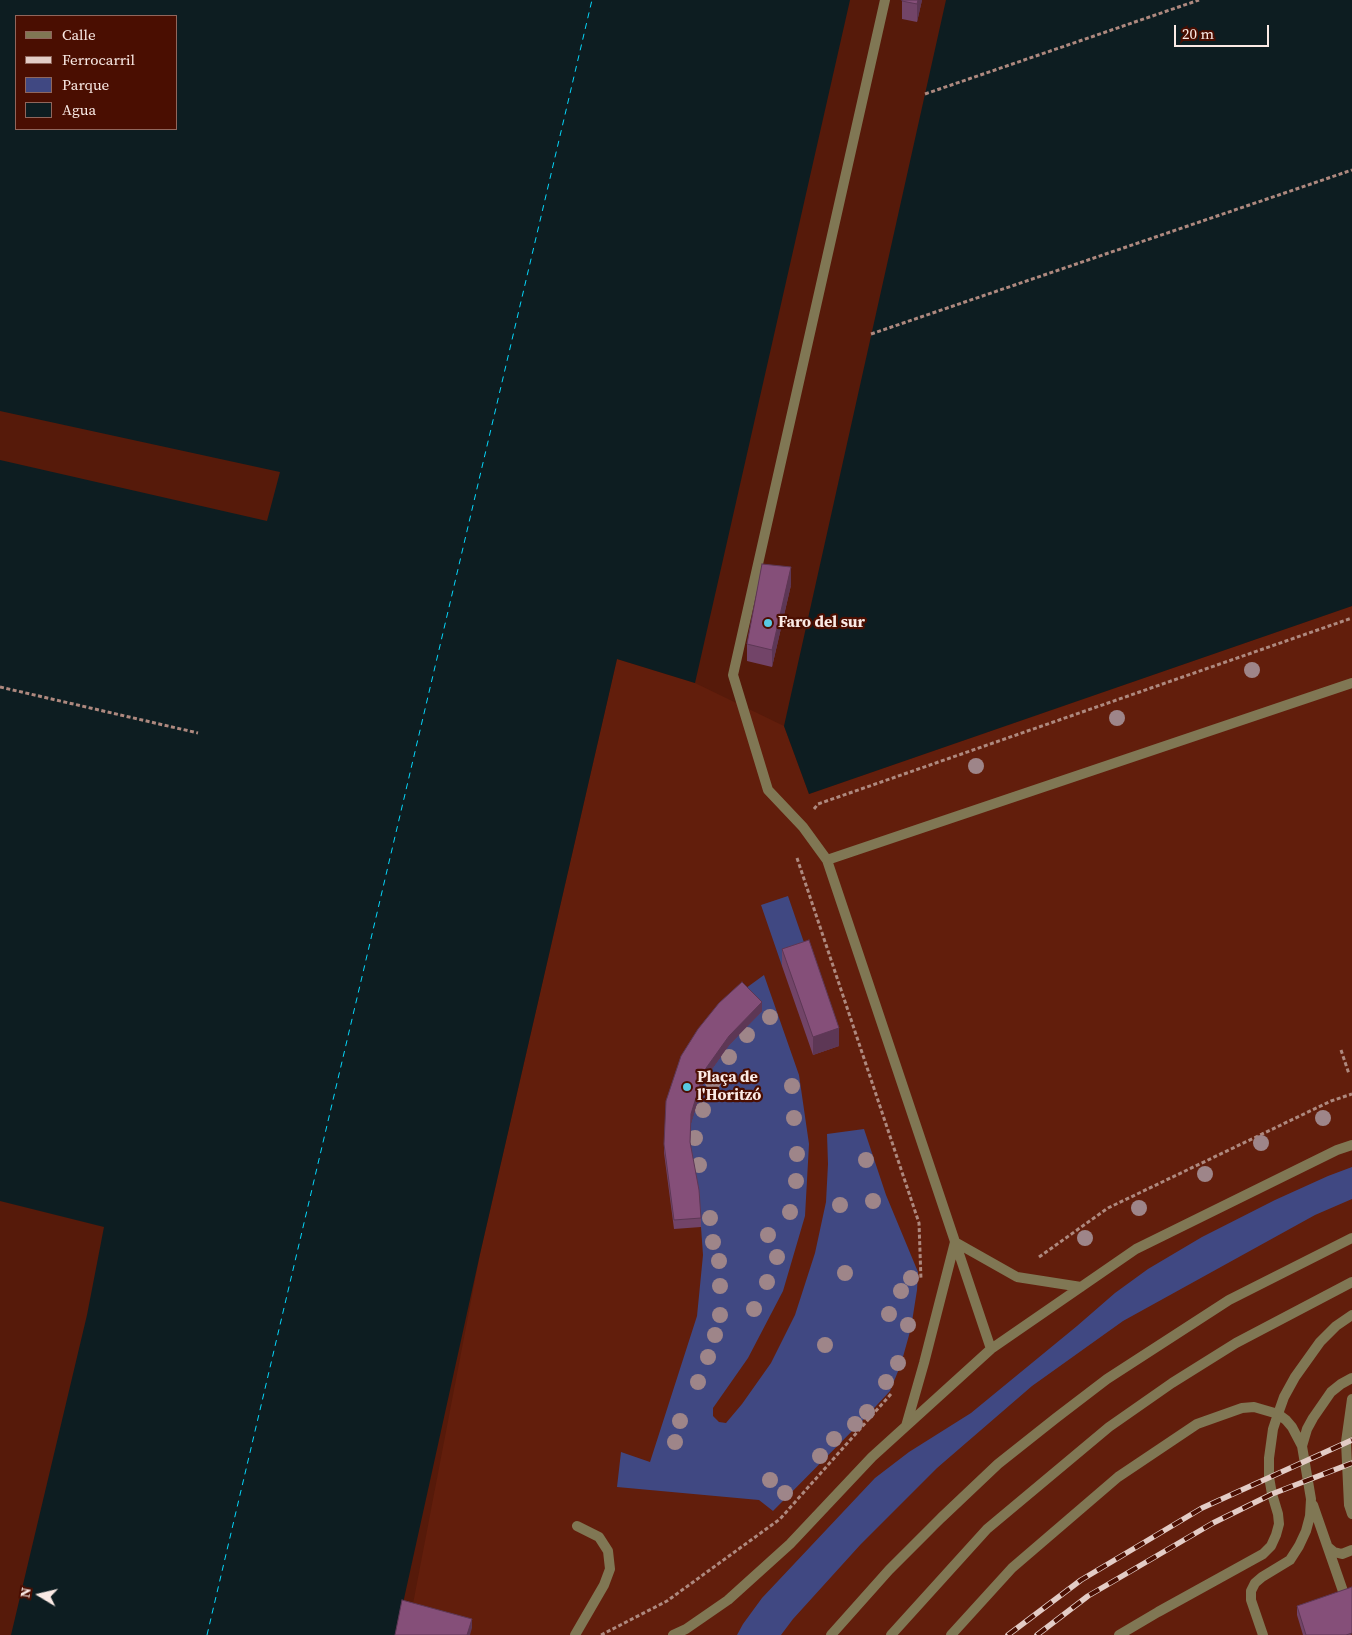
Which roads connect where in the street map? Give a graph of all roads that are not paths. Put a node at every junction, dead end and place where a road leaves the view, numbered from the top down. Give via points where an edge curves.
1 (885, 0) edge
2 (1352, 683) edge
3 (827, 860) junction
4 (1352, 1145) edge
5 (1352, 1238) edge
6 (955, 1242) junction
7 (1352, 1282) edge
8 (1081, 1287) junction
9 (1352, 1315) edge
10 (991, 1349) junction
11 (1352, 1378) edge
12 (1352, 1399) edge
13 (1278, 1414) junction
14 (906, 1427) junction
15 (1302, 1446) junction
16 (1311, 1499) junction
17 (1352, 1514) edge
18 (577, 1526) dead end
19 (1328, 1547) junction
20 (1352, 1550) edge
21 (1352, 1617) edge
22 (575, 1635) edge
23 (673, 1635) edge
24 (831, 1635) edge
25 (891, 1635) edge
26 (951, 1635) edge
27 (1119, 1635) edge
28 (1263, 1635) edge

1 - 3 street via 733,675 768,790 803,827
2 - 3 street
3 - 6 street
4 - 8 street via 1136,1249
5 - 24 street via 1229,1300 1107,1379 998,1464 889,1570
6 - 8 street via 1018,1277
6 - 10 street
6 - 14 street
7 - 25 street via 1236,1343 1109,1427 987,1529
8 - 10 street
9 - 13 street via 1320,1342 1295,1377
10 - 14 street
11 - 15 street via 1331,1392 1321,1405 1307,1429
12 - 17 street via 1346,1442
13 - 15 street via 1292,1427
13 - 26 street via 1254,1407 1242,1408 1197,1424 1118,1476 1012,1568
13 - 27 street via 1269,1458 1269,1477 1279,1524 1271,1546 1263,1554
14 - 23 street via 872,1457 790,1544 735,1594
15 - 16 street
16 - 19 street
16 - 28 street via 1306,1531 1290,1560 1262,1577 1251,1591 1250,1600
18 - 22 street via 599,1537 608,1551 610,1569
19 - 20 street via 1342,1554
19 - 21 street

